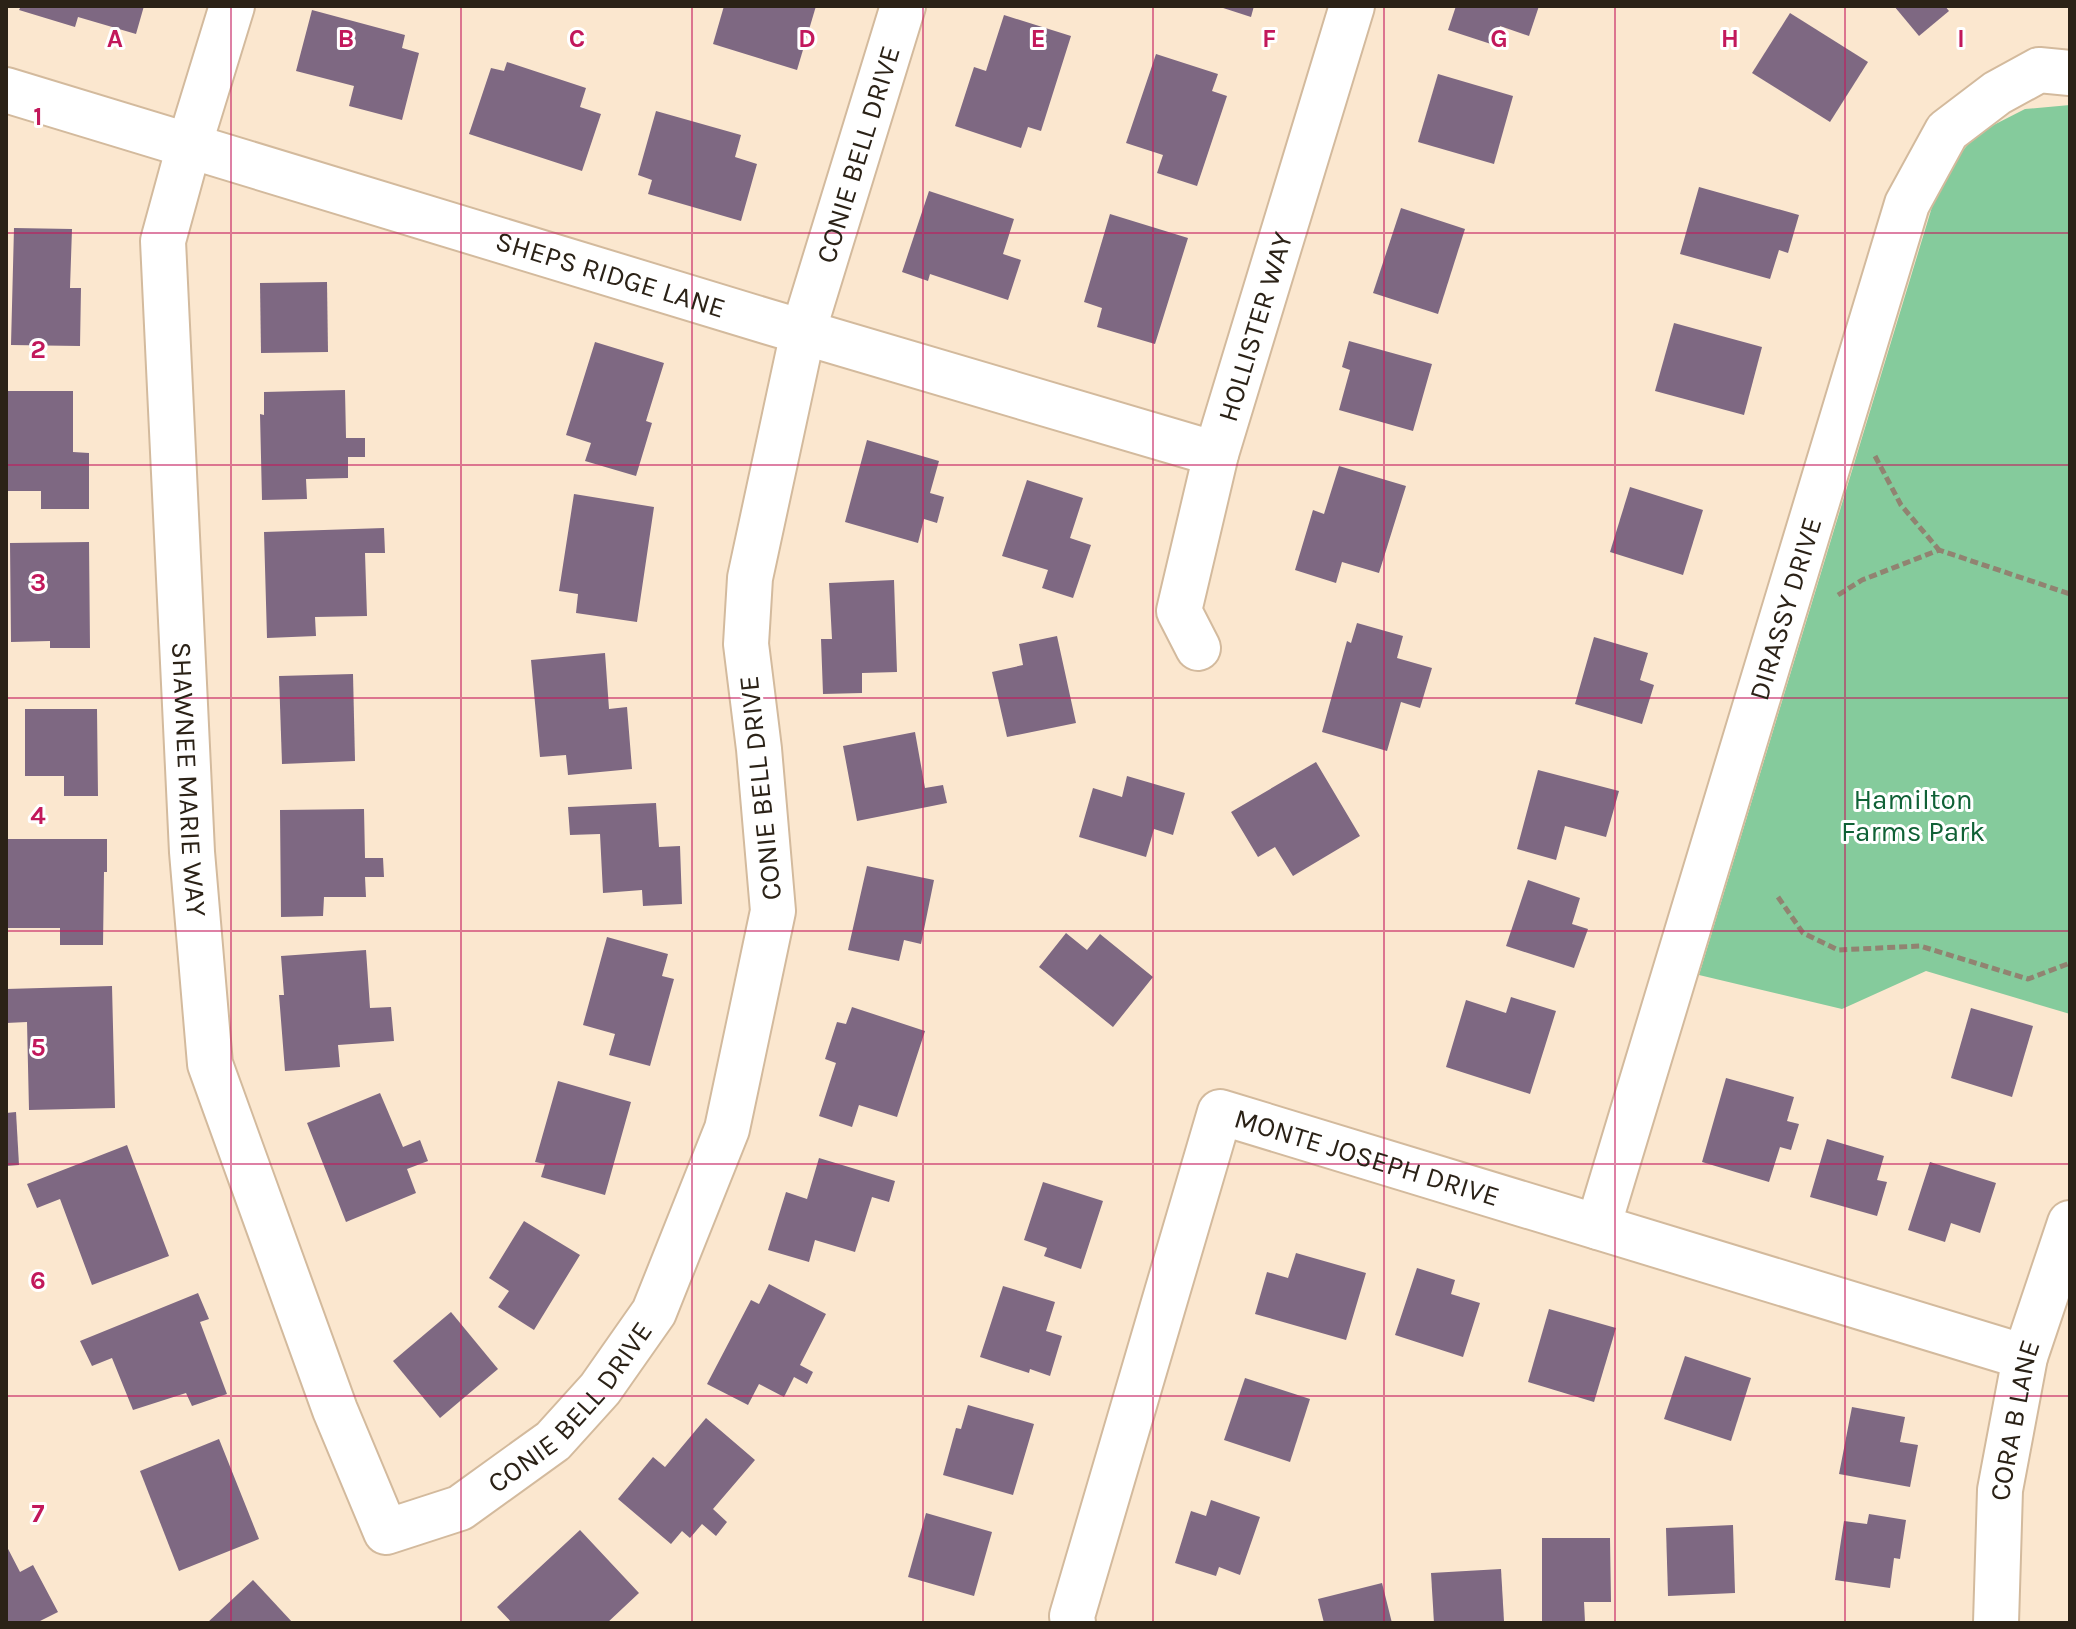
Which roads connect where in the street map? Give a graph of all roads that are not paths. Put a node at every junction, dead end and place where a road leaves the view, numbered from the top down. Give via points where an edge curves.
1 (232, 6) edge
2 (903, 6) edge
3 (1352, 6) edge
4 (2070, 73) edge
5 (6, 90) edge
6 (189, 146) junction
7 (803, 332) junction
8 (1216, 454) junction
9 (1198, 648) dead end
10 (2070, 1223) edge
11 (1598, 1227) junction
12 (2025, 1357) junction
13 (386, 1532) joint
14 (1073, 1623) edge
15 (1996, 1623) edge

1 - 6 street, SHAWNEE MARIE WAY
2 - 7 street, CONIE BELL DRIVE
3 - 8 street, HOLLISTER WAY
4 - 11 street, DIRASSY DRIVE via 2039,70 1997,93 1947,131 1907,204
5 - 6 street, SHEPS RIDGE LANE
6 - 7 street, SHEPS RIDGE LANE
6 - 13 street, SHAWNEE MARIE WAY via 163,241 192,852 210,1064 335,1410
7 - 8 street, SHEPS RIDGE LANE
7 - 13 street, CONIE BELL DRIVE via 750,578 746,644 773,911 727,1129 654,1312 600,1389 553,1441 460,1508
8 - 9 street, HOLLISTER WAY via 1179,611
10 - 12 street, CORA B LANE
11 - 12 street, MONTE JOSEPH DRIVE
11 - 14 street, MONTE JOSEPH DRIVE via 1220,1112
12 - 15 street, CORA B LANE via 2000,1490

